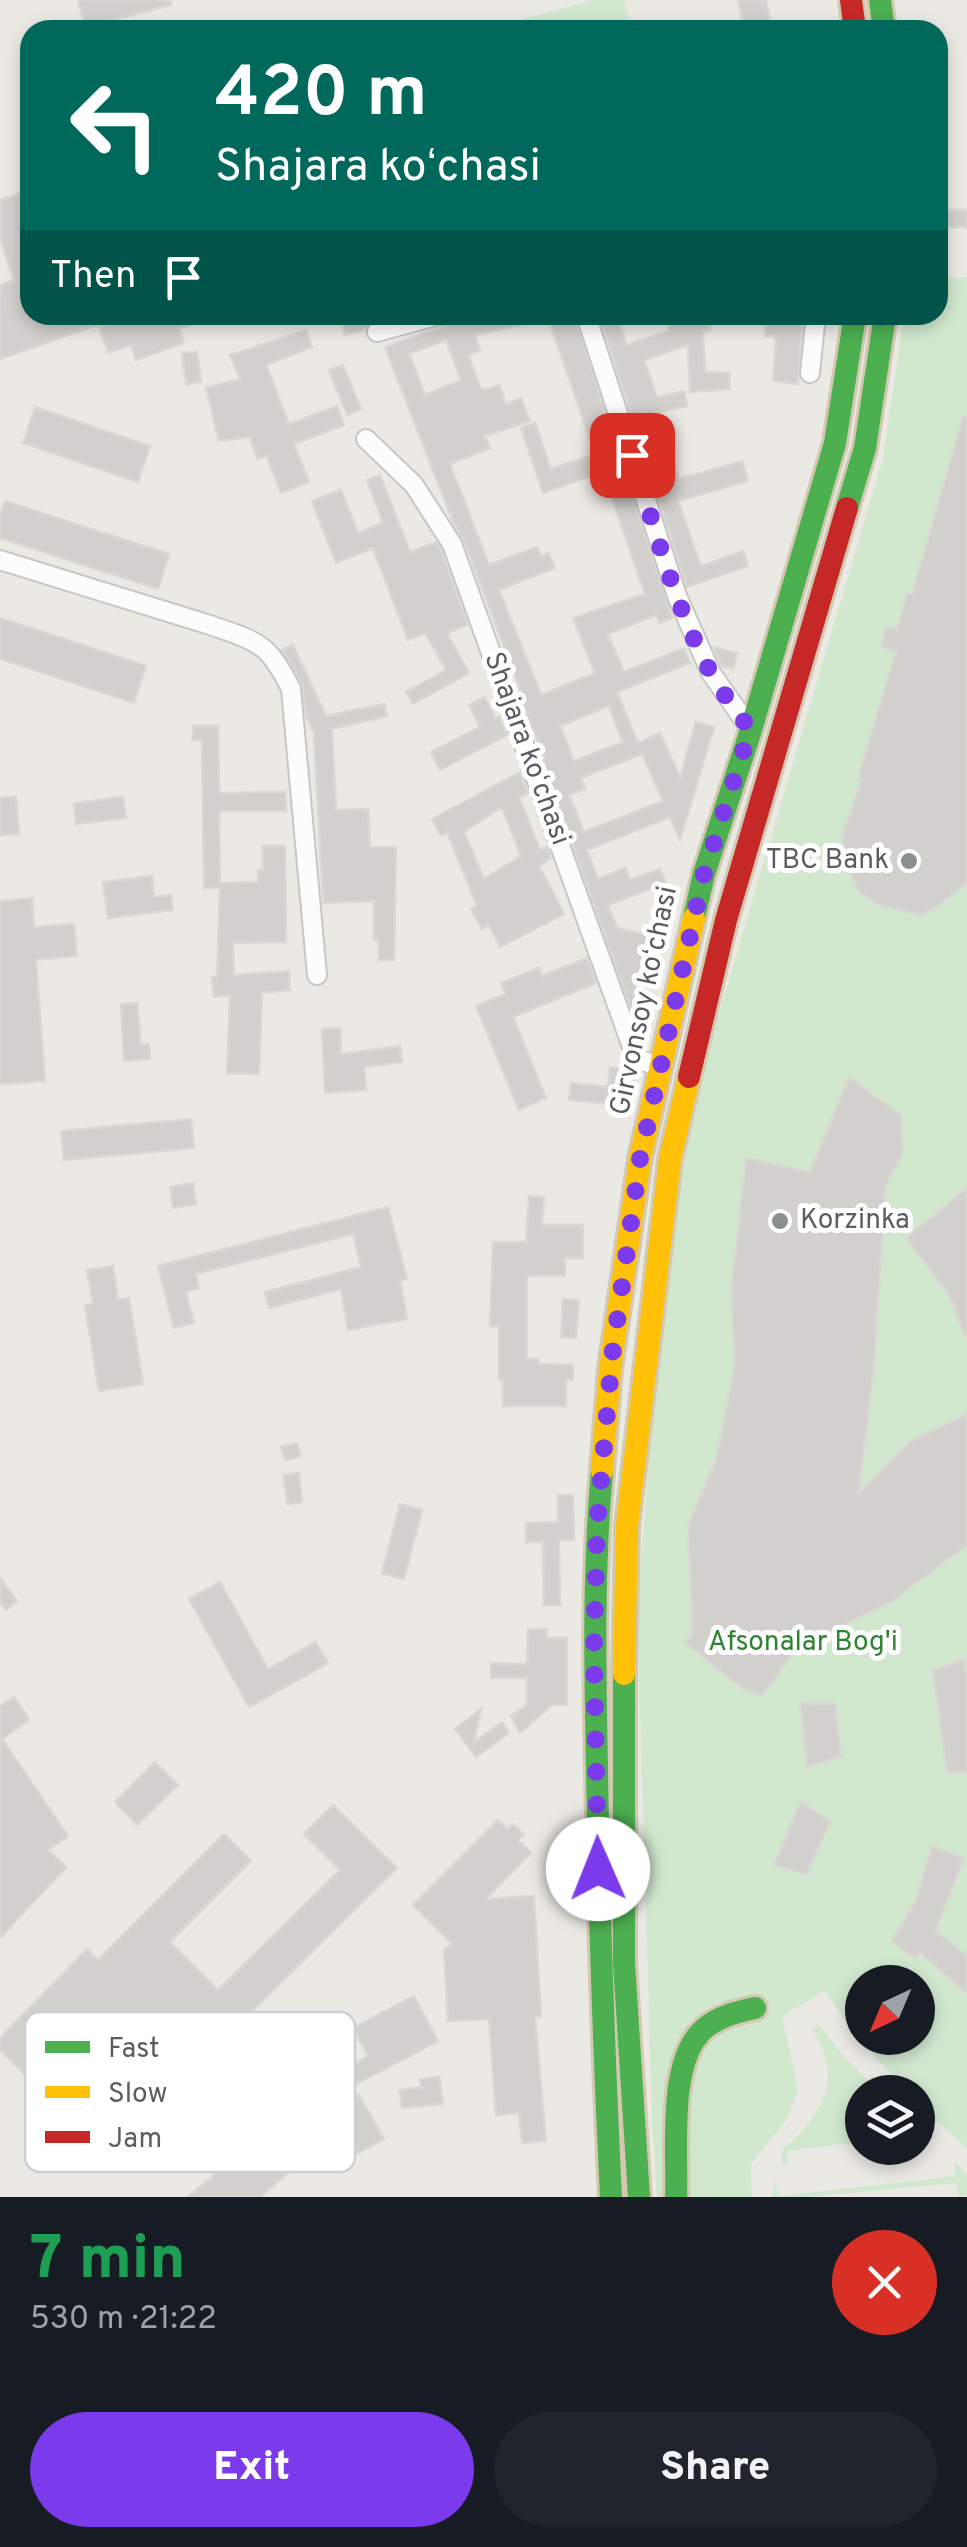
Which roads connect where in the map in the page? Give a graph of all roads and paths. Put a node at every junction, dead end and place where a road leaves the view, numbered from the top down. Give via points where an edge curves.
1 (403, 325) edge
2 (589, 325) edge
3 (815, 325) edge
4 (854, 325) edge
5 (884, 325) edge
6 (378, 332) dead end
7 (810, 372) dead end
8 (841, 413) junction
9 (870, 419) junction
10 (366, 439) dead end
11 (835, 443) junction
12 (865, 448) junction
13 (0, 560) edge
14 (750, 730) junction
15 (316, 974) dead end
16 (662, 1068) junction
17 (624, 1643) junction
18 (594, 1652) junction
19 (625, 1726) junction
20 (596, 1728) junction
21 (755, 2008) dead end
22 (611, 2197) edge
23 (639, 2197) edge
24 (676, 2197) edge

1 - 6 street
2 - 14 street via 678,596 711,672
3 - 7 street
4 - 8 main road, Girvonsoy koʻchasi
5 - 9 main road, Girvonsoy koʻchasi
8 - 9 main road
8 - 11 main road, Girvonsoy koʻchasi
9 - 12 main road, Girvonsoy koʻchasi
10 - 16 street, Shajara koʻchasi via 414,485 452,544 636,1058
11 - 12 main road
11 - 14 main road, Girvonsoy koʻchasi
12 - 17 main road, Girvonsoy koʻchasi via 726,920 670,1159 628,1526
13 - 15 street via 210,625 274,654 291,689
14 - 16 main road, Girvonsoy koʻchasi via 704,874
16 - 18 main road, Girvonsoy koʻchasi via 640,1159 610,1370
17 - 18 main road
17 - 19 main road, Girvonsoy koʻchasi
18 - 20 main road, Girvonsoy koʻchasi
19 - 20 main road
19 - 23 main road, Girvonsoy koʻchasi via 624,1962
20 - 22 main road, Girvonsoy koʻchasi
21 - 24 main road via 723,2016 696,2034 681,2061

